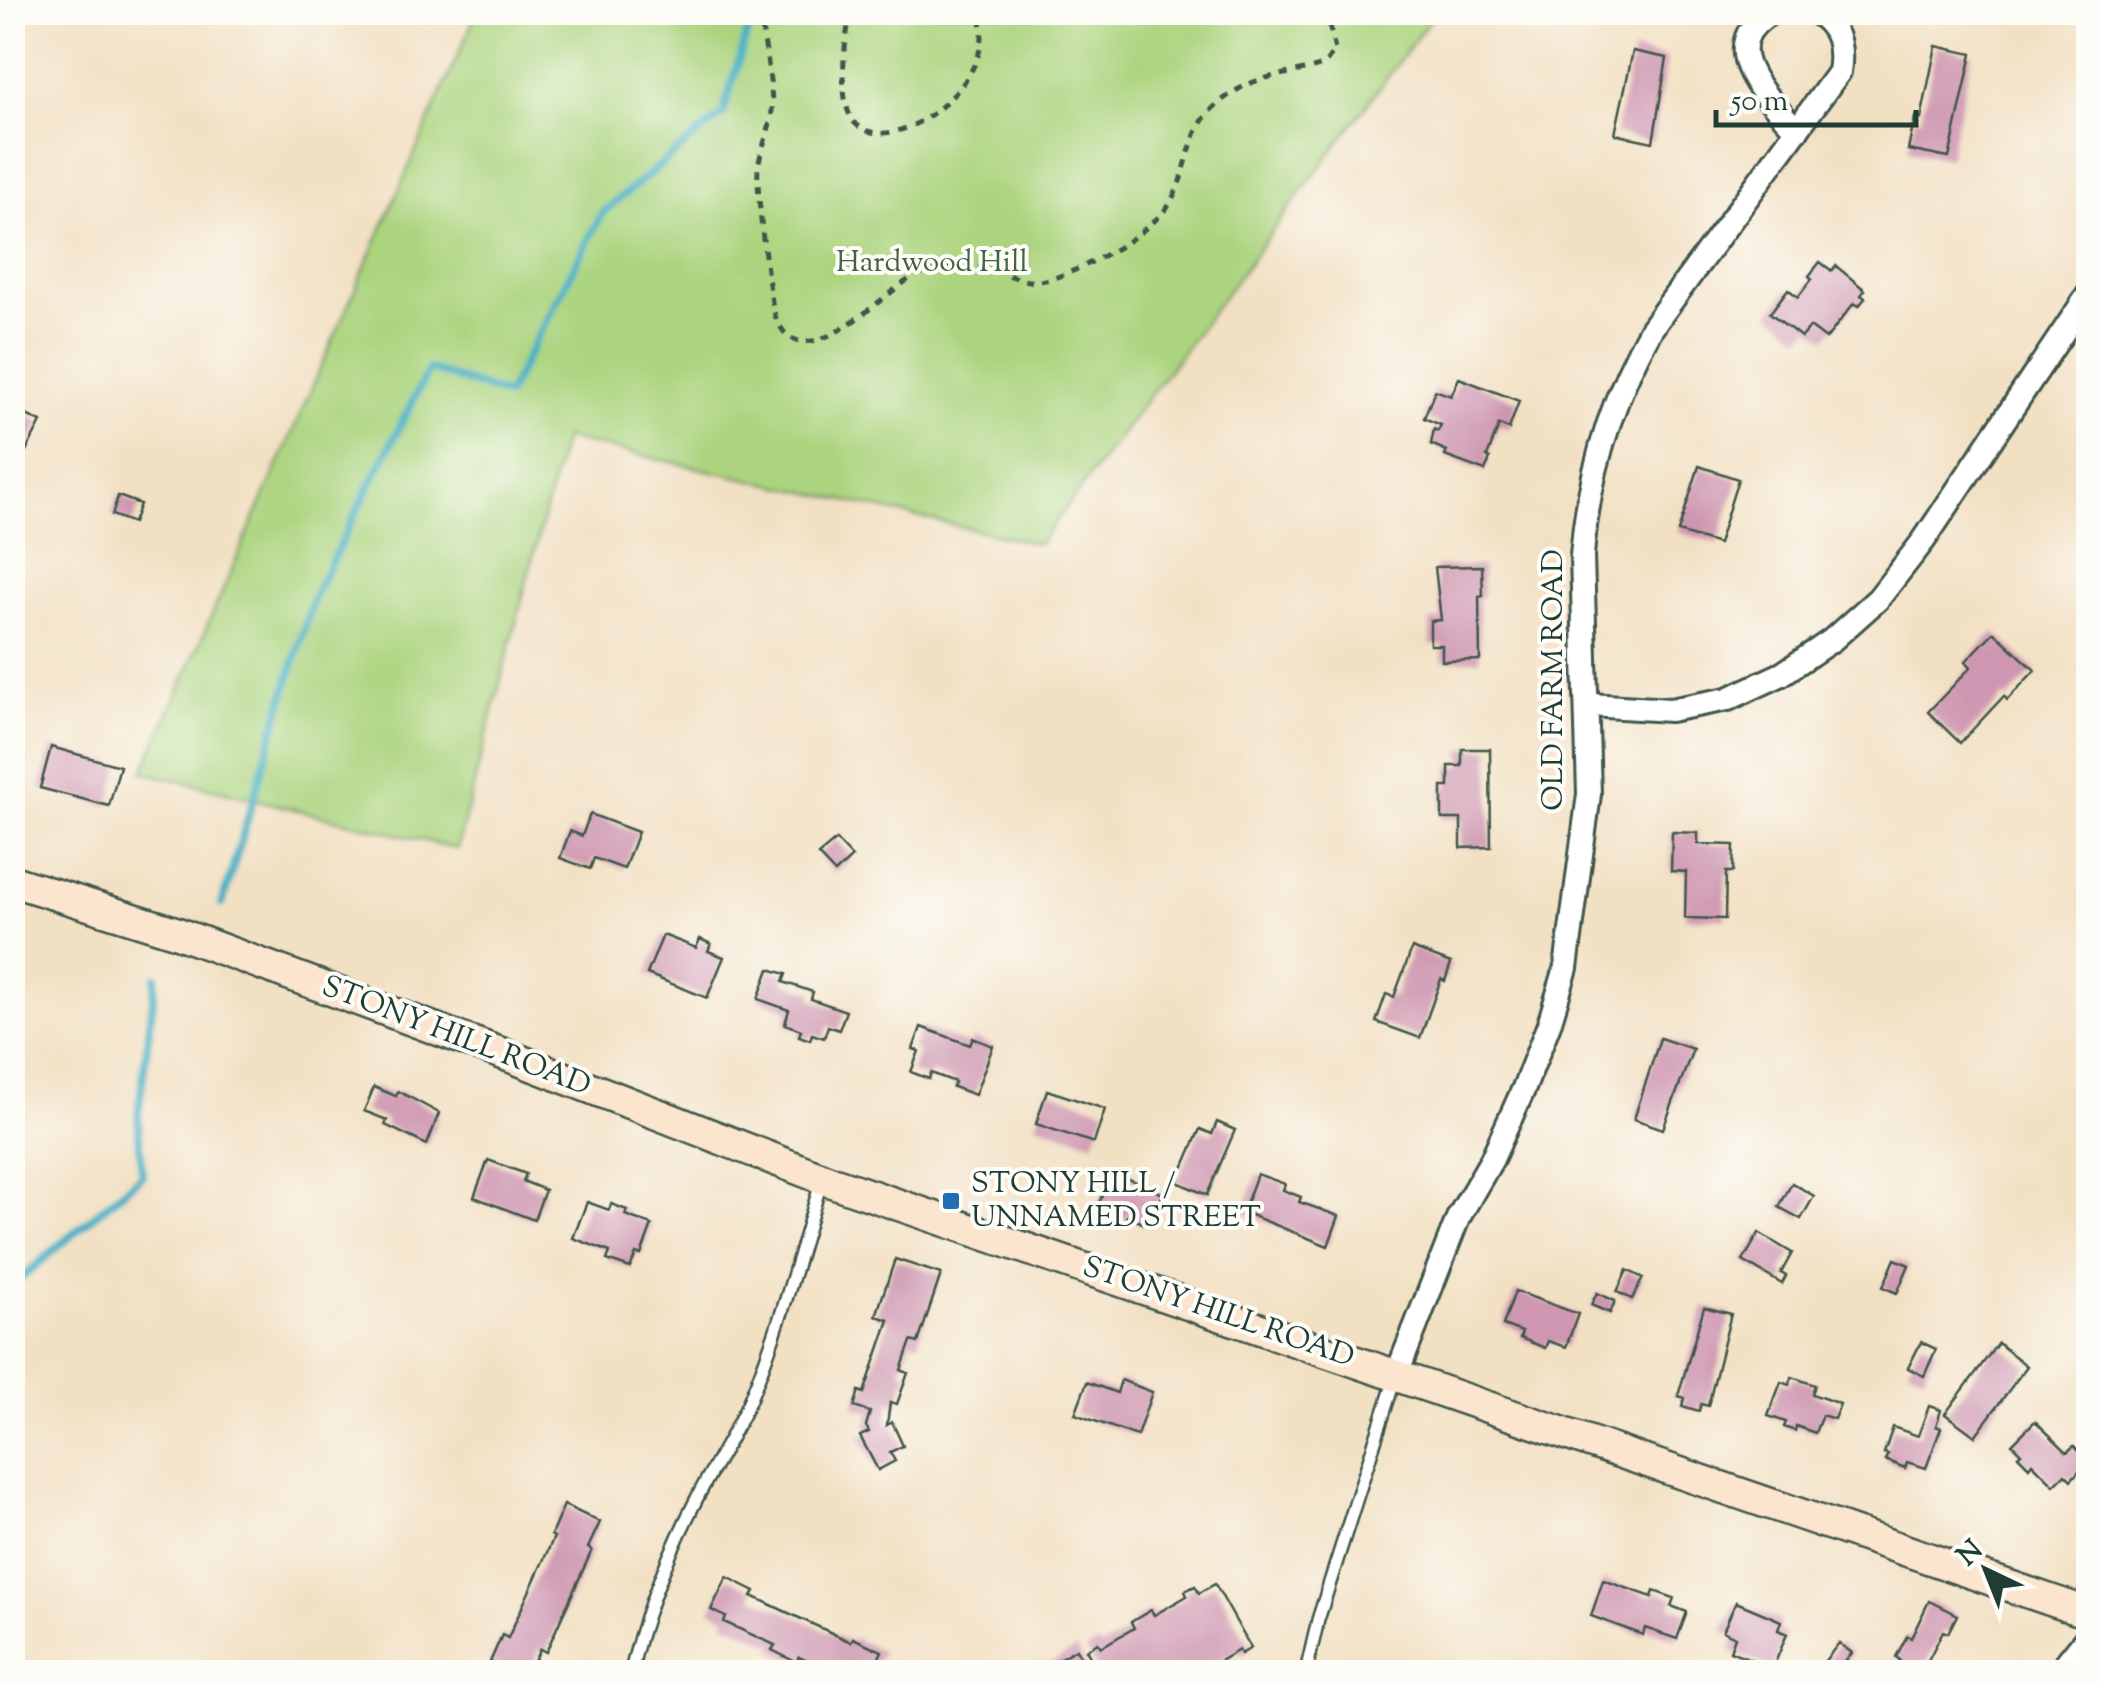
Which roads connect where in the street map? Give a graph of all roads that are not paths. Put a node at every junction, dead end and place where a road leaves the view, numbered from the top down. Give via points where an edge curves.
1 (1772, 12) edge
2 (1815, 12) edge
3 (1798, 130) junction
4 (2088, 295) edge
5 (1588, 706) junction
6 (12, 881) edge
7 (822, 1178) junction
8 (1397, 1374) junction
9 (2088, 1613) edge
10 (2088, 1636) edge
11 (630, 1672) edge
12 (1306, 1672) edge
13 (2060, 1672) edge

1 - 3 street via 1752,29 1745,61 1760,90
2 - 3 street, OLD FARM ROAD via 1833,28 1842,57 1831,86
3 - 5 street, OLD FARM ROAD via 1651,329 1614,405 1584,520
4 - 5 street via 1924,540 1878,599 1832,640 1728,699 1670,710
5 - 8 street, OLD FARM ROAD via 1589,794 1566,968 1524,1088 1458,1218
6 - 7 main road, STONY HILL ROAD via 175,932
7 - 8 main road, STONY HILL ROAD
7 - 11 lane via 750,1400 660,1580
8 - 9 main road, STONY HILL ROAD
8 - 12 lane
10 - 13 street

